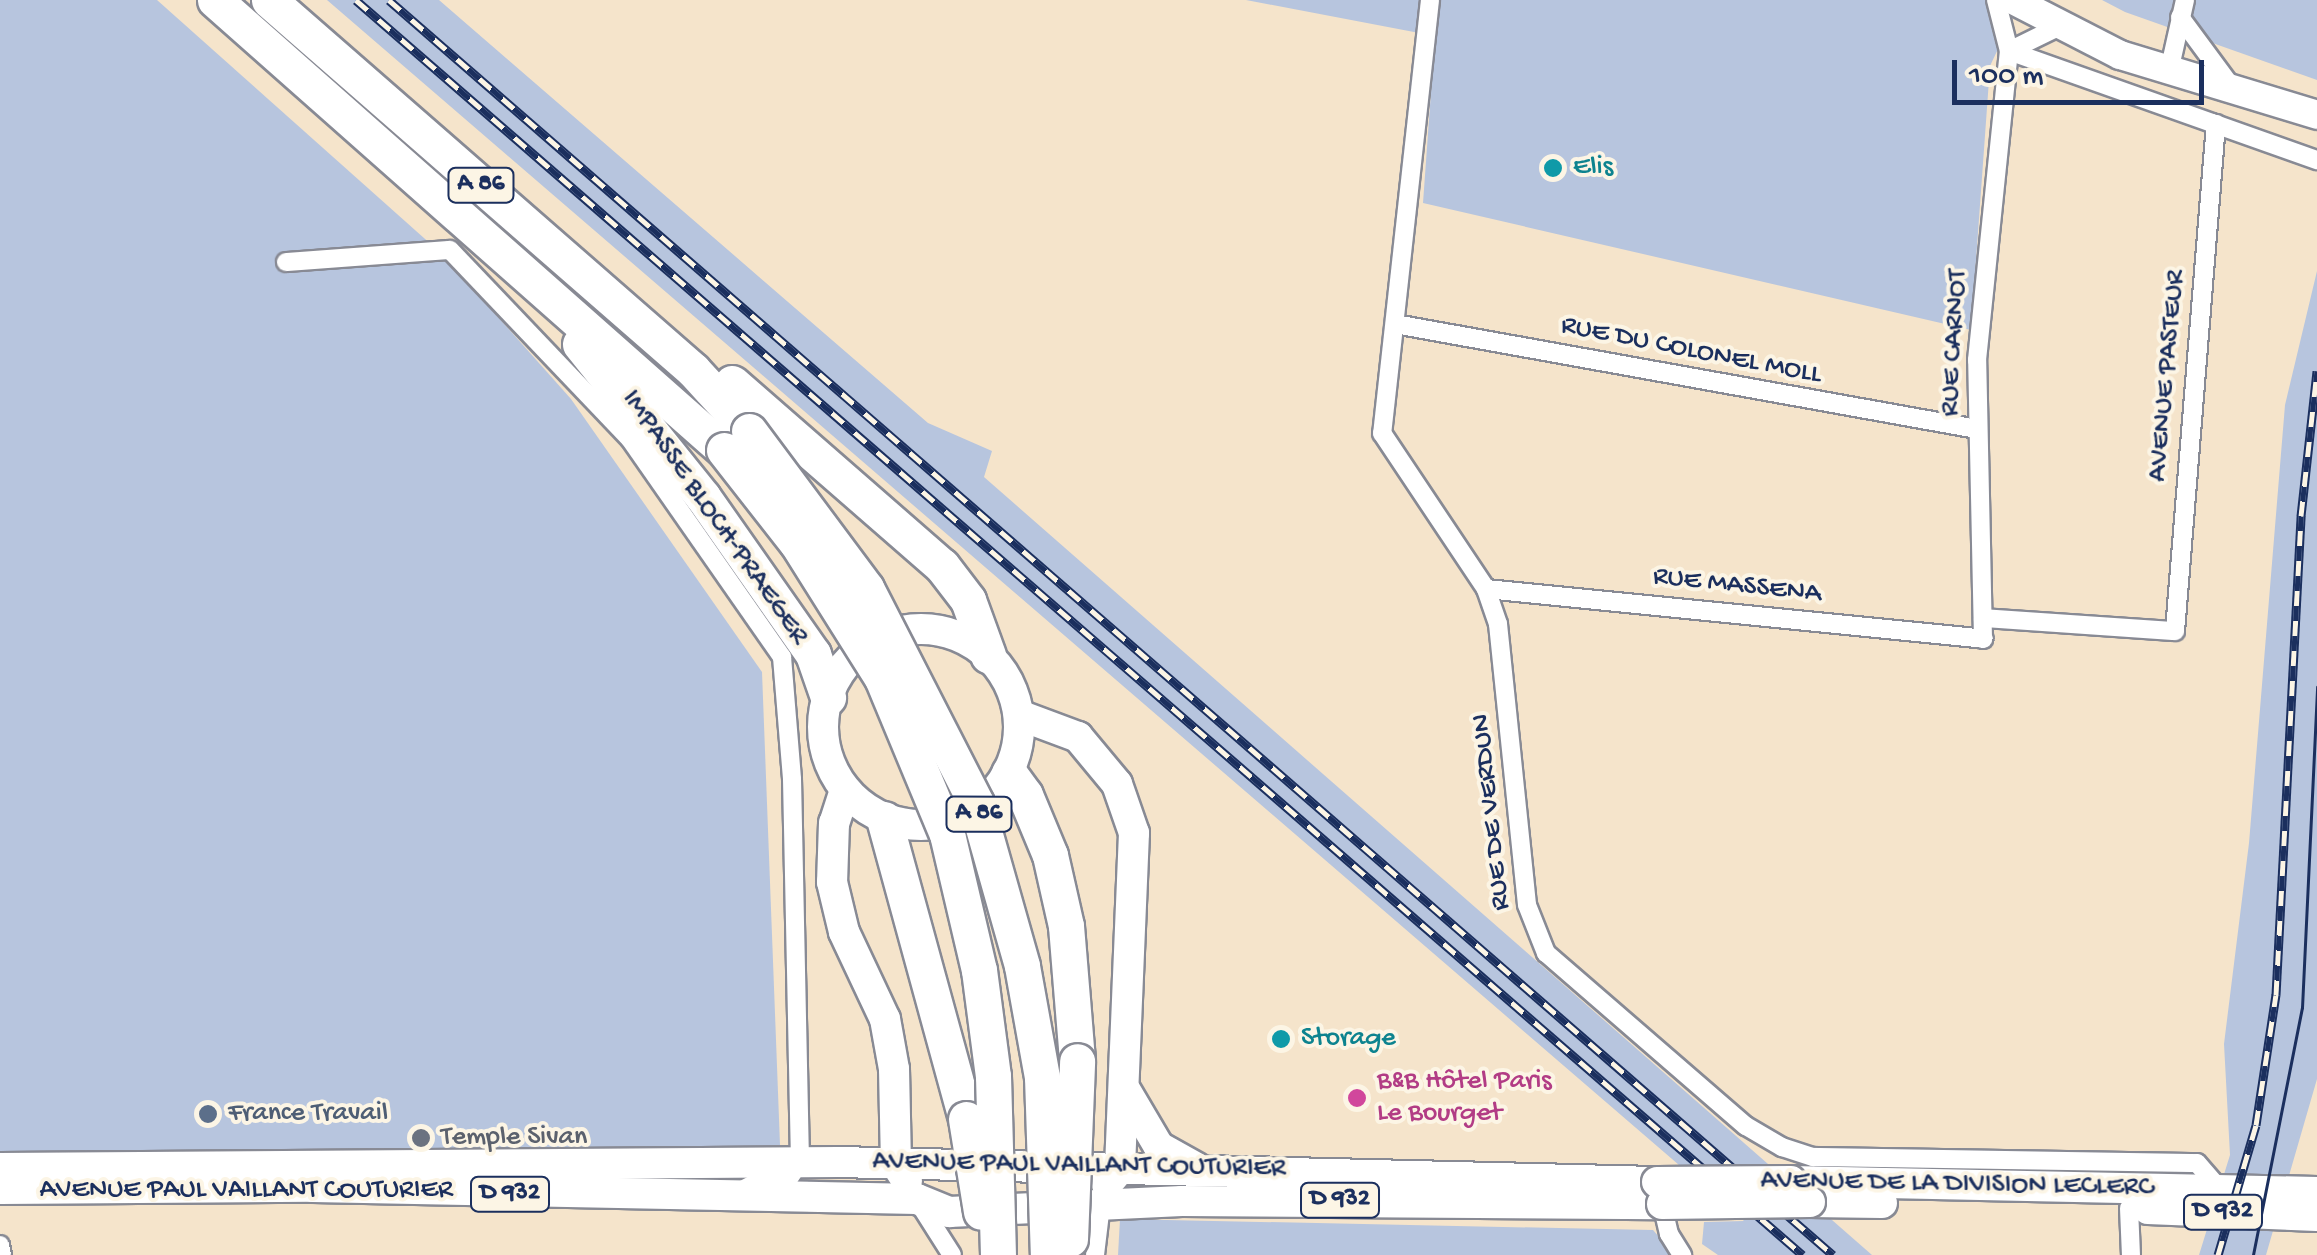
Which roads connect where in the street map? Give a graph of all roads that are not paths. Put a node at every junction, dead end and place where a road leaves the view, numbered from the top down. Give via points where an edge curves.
1 (215, 0) edge
2 (269, 0) edge
3 (1430, 0) edge
4 (1996, 0) edge
5 (2012, 0) edge
6 (2048, 0) edge
7 (2182, 9) edge
8 (2056, 28) junction
9 (2009, 51) junction
10 (2170, 68) junction
11 (2234, 89) junction
12 (2317, 115) edge
13 (2216, 124) junction
14 (2317, 160) edge
15 (286, 262) dead end
16 (554, 299) junction
17 (1395, 324) junction
18 (693, 370) junction
19 (1977, 429) junction
20 (736, 440) junction
21 (1486, 589) junction
22 (1982, 618) junction
23 (1983, 639) joint
24 (988, 655) junction
25 (828, 696) junction
26 (1019, 715) junction
27 (1008, 773) junction
28 (846, 790) junction
29 (884, 819) junction
30 (1123, 1084) junction
31 (800, 1162) junction
32 (896, 1164) junction
33 (0, 1168) edge
34 (1200, 1170) junction
35 (1108, 1187) junction
36 (0, 1189) edge
37 (2220, 1189) junction
38 (1800, 1192) junction
39 (2317, 1192) edge
40 (1659, 1193) junction
41 (731, 1195) junction
42 (917, 1199) junction
43 (2129, 1208) junction
44 (2317, 1216) edge
45 (0, 1245) edge
46 (2, 1255) edge
47 (952, 1255) edge
48 (985, 1255) edge
49 (998, 1255) edge
50 (1048, 1255) edge
51 (1070, 1255) edge
52 (1094, 1255) edge
53 (1682, 1255) edge
54 (2130, 1255) edge

1 - 16 highway, A 86
2 - 18 highway, A 86
3 - 17 street, RUE DE VERDUN
4 - 9 street
5 - 8 main road
6 - 10 main road
7 - 10 street
7 - 11 street
8 - 9 street
8 - 10 main road
9 - 13 street
9 - 19 street, RUE CARNOT via 1977,360
10 - 11 main road
11 - 12 main road
13 - 14 street
13 - 22 street, AVENUE PASTEUR via 2175,632
15 - 31 street, IMPASSE BLOCH-PRAEGER via 450,250 630,439 782,657 792,779
16 - 20 highway, A 86
16 - 25 highway via 553,315 703,497 813,654
17 - 19 street, RUE DU COLONEL MOLL
17 - 21 street, RUE DE VERDUN via 1382,433
18 - 20 highway, A 86
18 - 24 highway via 712,366 942,566 968,600
19 - 22 street, RUE CARNOT
20 - 49 highway, A 86, bridge via 882,678 947,834 979,970 993,1076
20 - 50 highway, A 86, bridge via 866,588 976,803 1022,966 1042,1077
21 - 23 street, RUE MASSENA
21 - 37 street, RUE DE VERDUN via 1508,690 1527,904 1546,953 1746,1126 1814,1158 2197,1164
22 - 23 street, RUE CARNOT
24 - 25 main road via 938,630 883,636 840,671
24 - 26 main road
25 - 28 main road via 822,729 829,762
26 - 27 main road
26 - 30 main road via 1078,737 1117,784 1134,833
27 - 29 main road via 968,814 912,826
27 - 51 highway, bridge via 1026,794 1050,856 1066,926 1077,1061
28 - 29 main road
28 - 32 main road via 834,823 832,882 844,932 885,1018 894,1069
29 - 48 highway, bridge via 956,1076
30 - 34 main road via 1159,1147
30 - 35 main road
31 - 32 main road, AVENUE PAUL VAILLANT COUTURIER / D 932
31 - 33 main road, AVENUE PAUL VAILLANT COUTURIER / D 932
31 - 41 street, AVENUE PAUL VAILLANT COUTURIER via 788,1180 764,1179
32 - 35 main road, AVENUE PAUL VAILLANT COUTURIER / D 932
32 - 42 main road
34 - 35 main road, AVENUE PAUL VAILLANT COUTURIER / D 932
34 - 40 main road, AVENUE PAUL VAILLANT COUTURIER / D 932
35 - 40 main road, AVENUE PAUL VAILLANT COUTURIER / D 932
35 - 42 main road, AVENUE PAUL VAILLANT COUTURIER / D 932 via 1018,1209 948,1212
35 - 52 street
36 - 41 main road, AVENUE PAUL VAILLANT COUTURIER / D 932
37 - 38 main road, AVENUE DE LA DIVISION LECLERC / D 932
37 - 39 main road, AVENUE DE LA DIVISION LECLERC / D 932
38 - 40 main road, AVENUE DE LA DIVISION LECLERC / D 932, bridge
38 - 43 main road, AVENUE DE LA DIVISION LECLERC / D 932
40 - 53 street
41 - 42 main road, AVENUE PAUL VAILLANT COUTURIER / D 932
42 - 47 street
43 - 44 main road, AVENUE DE LA DIVISION LECLERC / D 932
43 - 54 street
45 - 46 street

